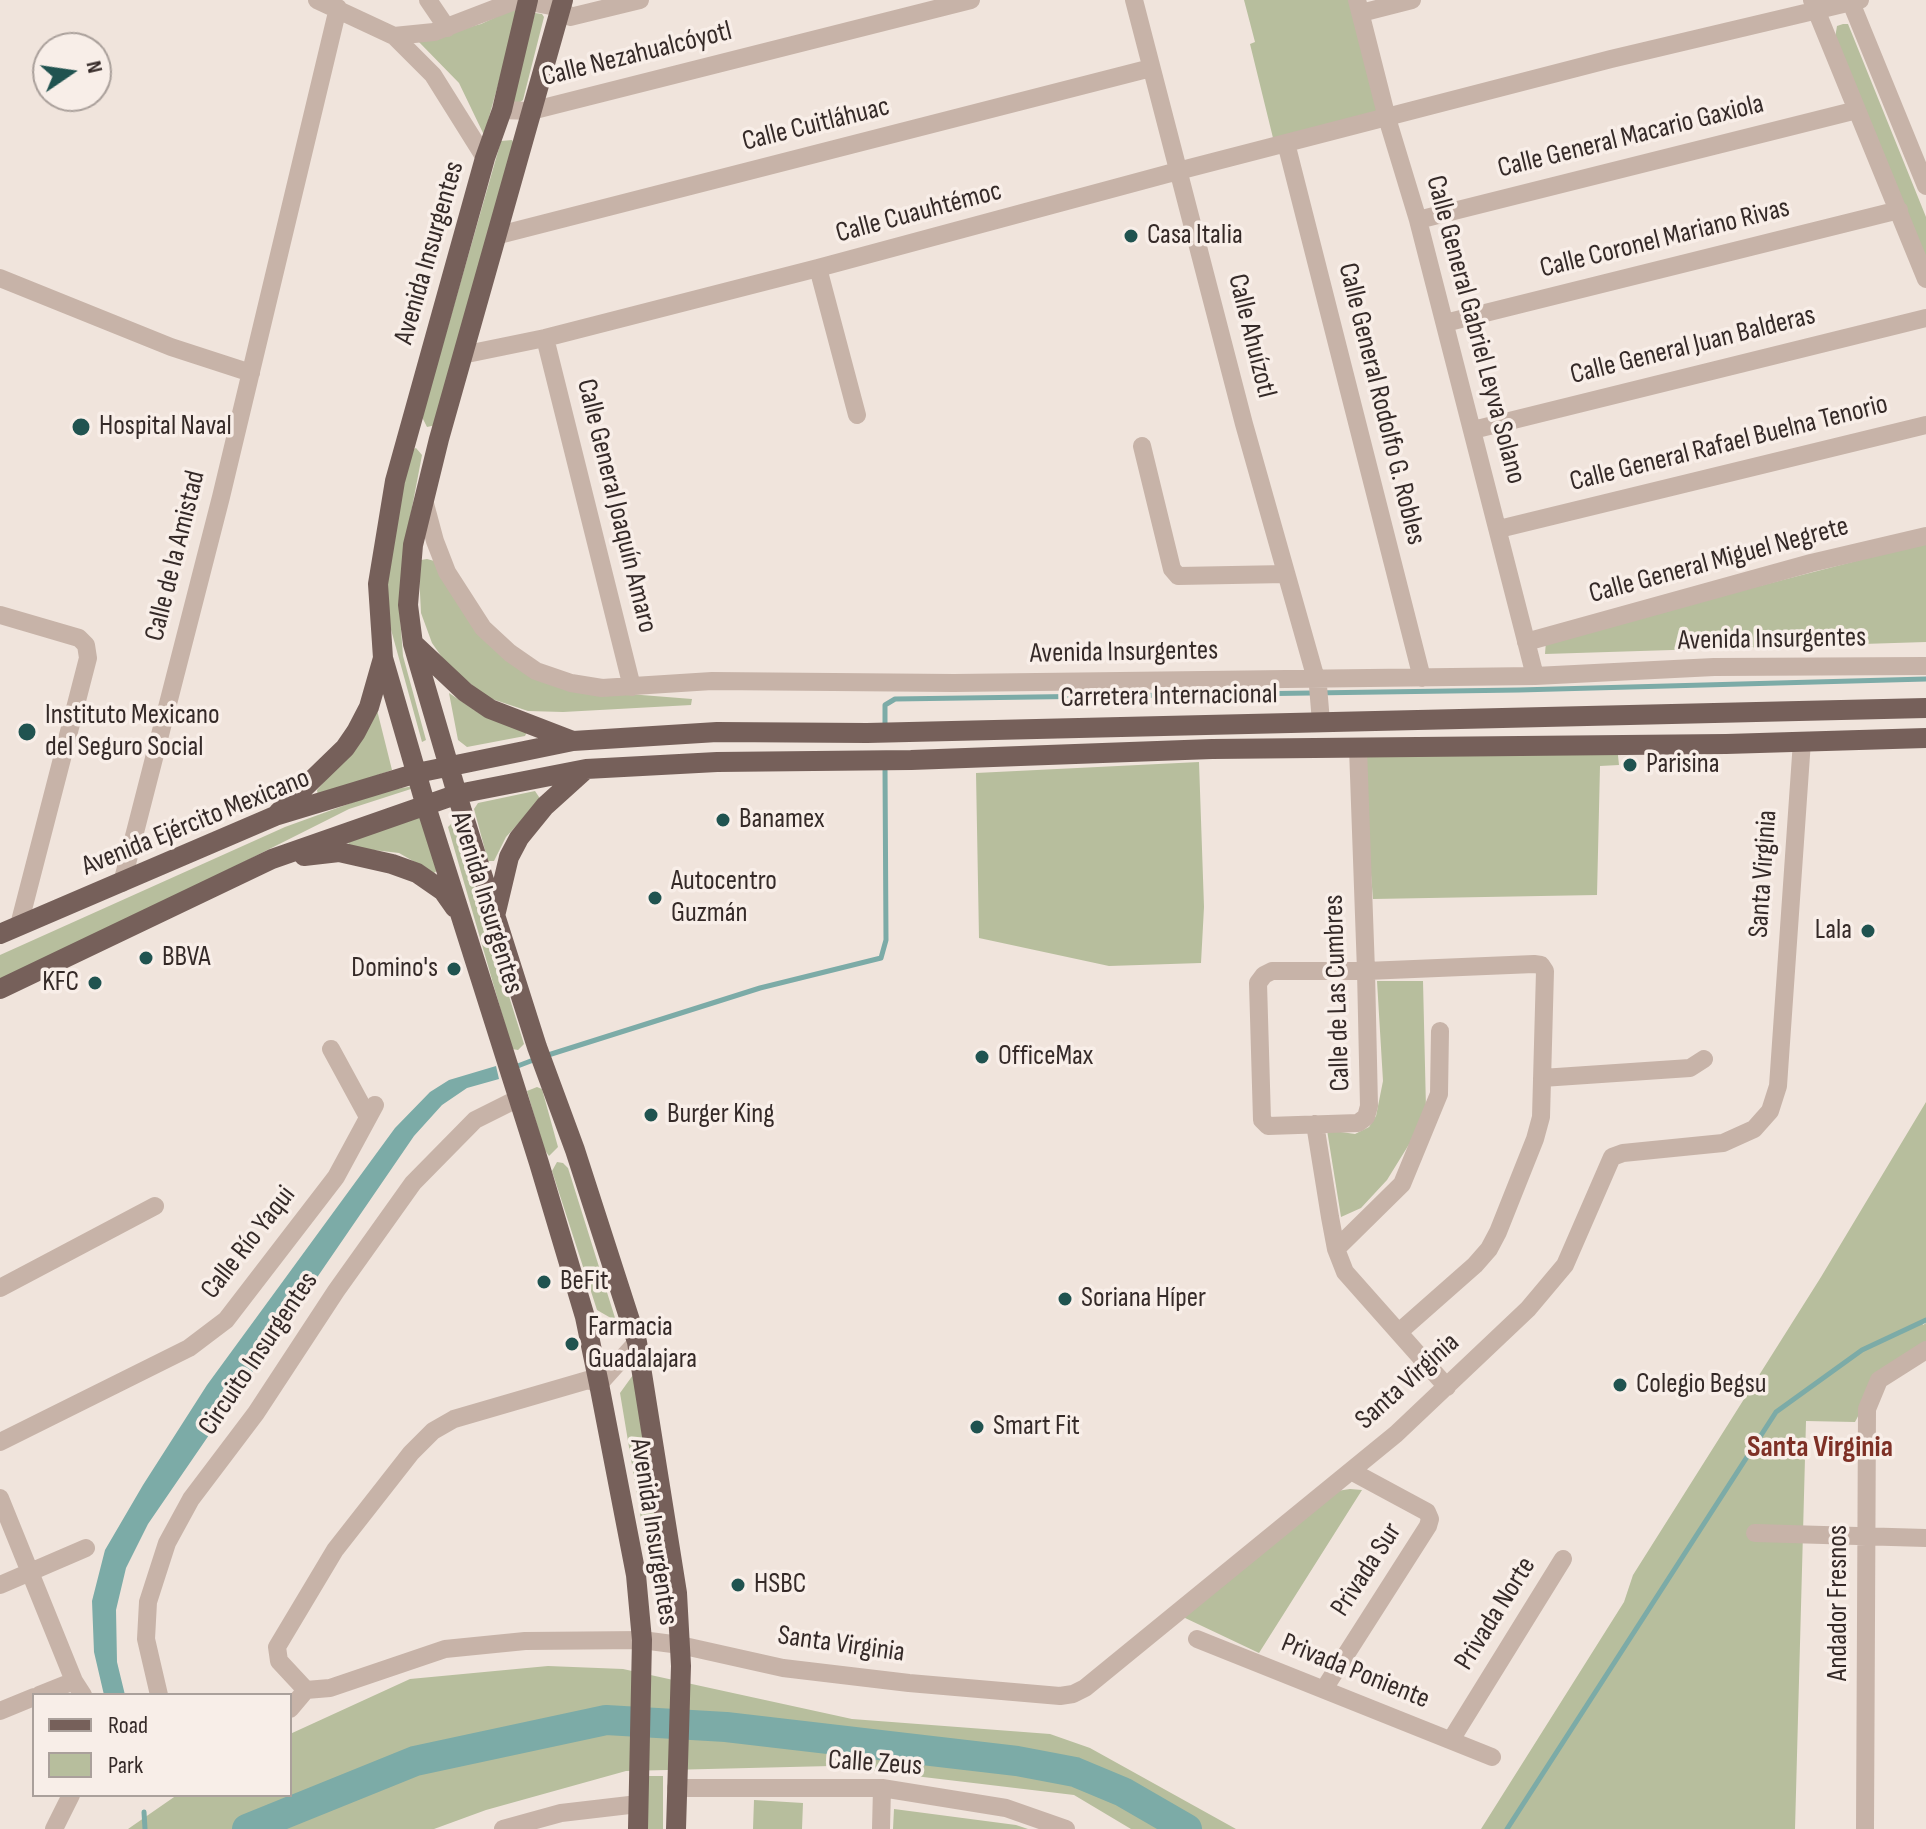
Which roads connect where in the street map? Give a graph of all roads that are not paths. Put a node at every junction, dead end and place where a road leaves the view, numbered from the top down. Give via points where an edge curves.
1 (317, 0) edge
2 (428, 0) edge
3 (523, 0) edge
4 (640, 0) edge
5 (971, 0) edge
6 (1134, 0) edge
7 (1412, 0) edge
8 (1854, 1) edge
9 (562, 4) edge
10 (1814, 4) edge
11 (1359, 6) edge
12 (338, 8) junction
13 (447, 28) junction
14 (394, 36) junction
15 (1151, 68) junction
16 (502, 110) junction
17 (1857, 110) junction
18 (531, 111) junction
19 (1387, 118) junction
20 (1286, 143) junction
21 (485, 158) junction
22 (1178, 171) junction
23 (1926, 186) edge
24 (1899, 210) junction
25 (1418, 220) junction
26 (495, 236) junction
27 (818, 268) junction
28 (0, 278) edge
29 (1926, 279) edge
30 (1926, 318) edge
31 (1445, 323) junction
32 (545, 338) junction
33 (462, 355) junction
34 (251, 373) junction
35 (857, 415) dead end
36 (1926, 425) edge
37 (1473, 430) junction
38 (408, 434) junction
39 (439, 439) junction
40 (1142, 446) dead end
41 (424, 500) junction
42 (1499, 529) junction
43 (1926, 536) edge
44 (1286, 574) junction
45 (0, 615) edge
46 (1526, 642) junction
47 (413, 644) junction
48 (383, 658) junction
49 (1926, 666) edge
50 (1535, 676) junction
51 (1422, 678) junction
52 (1317, 682) junction
53 (632, 687) junction
54 (1926, 708) edge
55 (1321, 714) junction
56 (717, 732) junction
57 (1926, 738) edge
58 (573, 741) junction
59 (1802, 741) junction
60 (1358, 748) junction
61 (717, 762) junction
62 (449, 766) junction
63 (586, 769) junction
64 (417, 773) junction
65 (458, 794) junction
66 (425, 803) junction
67 (275, 816) junction
68 (272, 859) junction
69 (122, 883) junction
70 (461, 916) junction
71 (495, 916) junction
72 (19, 925) junction
73 (0, 934) edge
74 (1366, 971) junction
75 (0, 989) edge
76 (1440, 1031) dead end
77 (331, 1049) dead end
78 (1704, 1059) dead end
79 (1542, 1078) junction
80 (517, 1095) junction
81 (1315, 1124) junction
82 (575, 1150) junction
83 (539, 1163) junction
84 (155, 1206) dead end
85 (1336, 1249) junction
86 (0, 1288) edge
87 (1399, 1332) junction
88 (637, 1342) junction
89 (1926, 1350) edge
90 (599, 1384) junction
91 (1447, 1387) junction
92 (0, 1442) edge
93 (1351, 1471) junction
94 (0, 1498) edge
95 (1755, 1533) dead end
96 (1868, 1537) junction
97 (1926, 1538) edge
98 (86, 1548) dead end
99 (1563, 1559) dead end
100 (31, 1572) junction
101 (0, 1585) edge
102 (1197, 1639) dead end
103 (642, 1640) junction
104 (680, 1656) junction
105 (79, 1688) edge
106 (1324, 1689) junction
107 (306, 1690) junction
108 (52, 1693) edge
109 (159, 1693) edge
110 (32, 1698) edge
111 (292, 1707) edge
112 (0, 1711) edge
113 (1451, 1740) junction
114 (1492, 1757) dead end
115 (676, 1788) junction
116 (882, 1788) junction
117 (70, 1797) edge
118 (638, 1804) junction
119 (54, 1829) edge
120 (503, 1829) edge
121 (638, 1829) edge
122 (676, 1829) edge
123 (881, 1829) edge
124 (1066, 1829) edge
125 (1865, 1829) edge

1 - 12 street
2 - 13 street
3 - 9 street
3 - 13 street
3 - 16 main road, Avenida Insurgentes
4 - 9 street via 570,17
5 - 18 street, Calle Nezahualcóyotl
6 - 15 street, Calle Ahuízotl
7 - 11 street
8 - 10 street, Calle Cuauhtémoc
8 - 23 street
9 - 18 main road, Avenida Insurgentes
10 - 17 street
10 - 19 street, Calle Cuauhtémoc
11 - 19 street, Calle General Gabriel Leyva Solano
12 - 14 street
12 - 34 street, Calle de la Amistad
13 - 14 street
14 - 21 street via 433,75
15 - 22 street, Calle Ahuízotl
15 - 26 street, Calle Cuitláhuac
16 - 18 street, Calle Nezahualcóyotl
16 - 21 main road, Avenida Insurgentes
17 - 24 street
17 - 25 street, Calle General Macario Gaxiola
18 - 26 main road, Avenida Insurgentes
19 - 20 street, Calle Cuauhtémoc
19 - 25 street, Calle General Gabriel Leyva Solano
20 - 22 street, Calle Cuauhtémoc
20 - 51 street, Calle General Rodolfo G. Robles
21 - 38 main road, Avenida Insurgentes
22 - 27 street, Calle Cuauhtémoc
22 - 44 street, Calle Ahuízotl
24 - 29 street
24 - 31 street, Calle Coronel Mariano Rivas
25 - 31 street, Calle General Gabriel Leyva Solano
26 - 33 main road, Avenida Insurgentes
27 - 32 street, Calle Cuauhtémoc
27 - 35 street
28 - 34 street via 171,347
30 - 37 street, Calle General Juan Balderas
31 - 37 street, Calle General Gabriel Leyva Solano
32 - 33 street, Calle Cuauhtémoc
32 - 53 street, Calle General Joaquín Amaro
33 - 39 main road, Avenida Insurgentes
34 - 69 street, Calle de la Amistad
36 - 42 street, Calle General Rafael Buelna Tenorio
37 - 42 street, Calle General Gabriel Leyva Solano
38 - 39 main road
38 - 48 main road, Avenida Insurgentes via 378,584
39 - 41 main road, Avenida Insurgentes
40 - 44 street via 1178,576
41 - 47 main road, Avenida Insurgentes via 409,580
41 - 53 street, Avenida Insurgentes via 447,572 483,628 510,653 536,671 571,683
42 - 46 street, Calle General Gabriel Leyva Solano
43 - 46 street, Calle General Miguel Negrete
44 - 52 street, Calle Ahuízotl
45 - 72 street via 79,638 88,658
46 - 50 street, Calle General Gabriel Leyva Solano
47 - 58 main road via 490,709
47 - 62 main road, Avenida Insurgentes
48 - 64 main road, Avenida Insurgentes
48 - 67 main road via 356,732
49 - 50 street, Avenida Insurgentes via 1714,667
50 - 51 street, Avenida Insurgentes
51 - 52 street, Avenida Insurgentes
52 - 53 street, Avenida Insurgentes via 712,681
52 - 55 street, Calle Ahuízotl
54 - 55 main road, Carretera Internacional
55 - 56 main road, Carretera Internacional via 867,733
56 - 58 main road, Carretera Internacional
56 - 61 main road
57 - 59 main road, Carretera Internacional
58 - 62 main road, Carretera Internacional
59 - 60 main road, Carretera Internacional
59 - 91 street, Santa Virginia via 1778,1086 1770,1111 1754,1129 1723,1143 1612,1157 1565,1265
60 - 61 main road, Carretera Internacional
60 - 74 street, Calle de Las Cumbres
61 - 63 main road, Carretera Internacional
62 - 64 main road, Carretera Internacional
62 - 65 main road, Avenida Insurgentes
63 - 65 main road, Carretera Internacional
63 - 71 main road via 519,838
64 - 66 main road, Avenida Insurgentes
64 - 67 main road, Avenida Ejército Mexicano
65 - 66 main road, Carretera Internacional
65 - 71 main road, Avenida Insurgentes
66 - 68 main road, Carretera Internacional
66 - 70 main road, Avenida Insurgentes
67 - 69 main road, Avenida Ejército Mexicano
68 - 70 main road via 339,852 392,864 443,891
68 - 75 main road
69 - 72 main road, Avenida Ejército Mexicano
70 - 80 main road, Avenida Insurgentes
71 - 82 main road, Avenida Insurgentes
72 - 73 main road, Avenida Ejército Mexicano
74 - 79 street via 1541,965
74 - 81 street, Calle de Las Cumbres via 1366,1117 1358,1123
74 - 81 street via 1272,971 1258,983 1262,1120 1268,1126
76 - 85 street via 1439,1094 1402,1184
77 - 92 street, Calle Río Yaqui via 372,1111 336,1177 226,1320 189,1348
78 - 79 street via 1690,1068
79 - 87 street via 1535,1139 1489,1249
80 - 83 main road, Avenida Insurgentes
80 - 109 street, Circuito Insurgentes via 475,1120 413,1183 191,1499 167,1543 148,1602 146,1639
81 - 85 street, Calle de Las Cumbres
82 - 83 main road
82 - 88 main road, Avenida Insurgentes
83 - 90 main road, Avenida Insurgentes via 585,1317
84 - 86 street
85 - 87 street, Calle de Las Cumbres via 1345,1272
87 - 91 street, Calle de Las Cumbres
88 - 90 street
88 - 104 main road, Avenida Insurgentes via 677,1593
89 - 96 street, Andador Fresnos via 1879,1380 1867,1409
90 - 103 main road, Avenida Insurgentes via 636,1575
90 - 107 street via 588,1380 454,1419 411,1453 335,1550 277,1647 279,1661
91 - 93 street, Santa Virginia
93 - 104 street, Santa Virginia via 1073,1694 909,1683
93 - 106 street, Privada Sur via 1427,1512 1430,1519
94 - 100 street
95 - 96 street
96 - 97 street
96 - 125 street, Andador Fresnos
98 - 100 street
99 - 113 street, Privada Norte
100 - 101 street
100 - 105 street
102 - 106 street, Privada Poniente
103 - 104 street
103 - 107 street via 525,1641 445,1649 330,1688
103 - 118 main road, Avenida Insurgentes
104 - 115 main road, Avenida Insurgentes
105 - 108 street
106 - 113 street, Privada Poniente
107 - 111 street
110 - 112 street
113 - 114 street, Privada Poniente
115 - 116 street, Calle Zeus
115 - 122 main road, Avenida Insurgentes
116 - 123 street
116 - 124 street, Calle Zeus via 1006,1808
117 - 119 street
118 - 120 street via 561,1813
118 - 121 main road, Avenida Insurgentes

